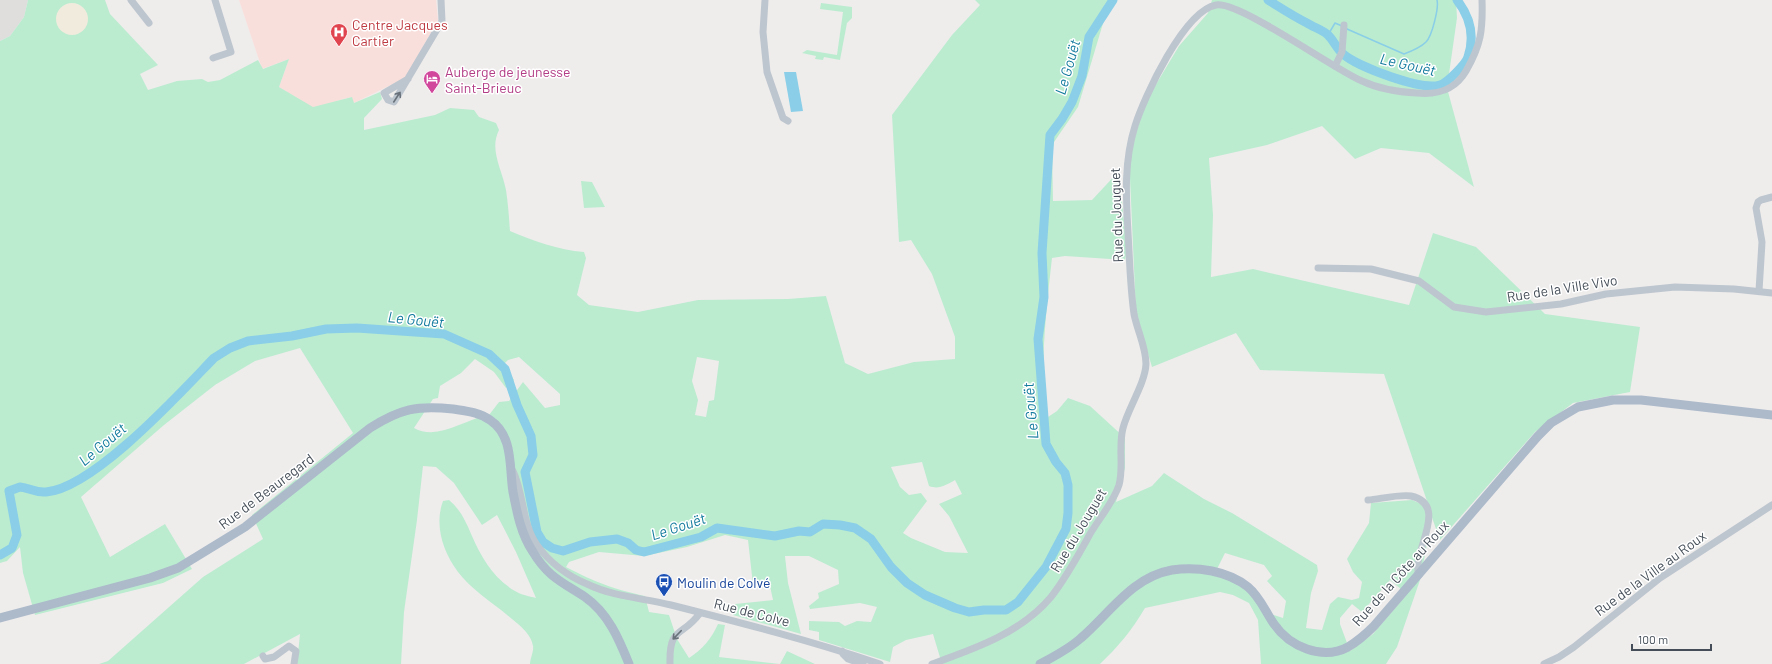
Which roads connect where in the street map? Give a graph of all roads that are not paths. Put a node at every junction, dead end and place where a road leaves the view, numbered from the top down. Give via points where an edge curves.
1 (131, 0) edge
2 (215, 0) edge
3 (441, 0) edge
4 (765, 0) edge
5 (1482, 0) edge
6 (149, 23) dead end
7 (1344, 27) dead end
8 (213, 58) dead end
9 (1336, 64) junction
10 (408, 79) dead end
11 (788, 121) dead end
12 (1772, 197) edge
13 (1318, 268) dead end
14 (1759, 291) junction
15 (1772, 293) edge
16 (1772, 415) edge
17 (510, 468) junction
18 (1368, 500) dead end
19 (1772, 505) edge
20 (1419, 575) junction
21 (700, 613) junction
22 (0, 618) edge
23 (842, 650) junction
24 (263, 656) dead end
25 (294, 664) edge
26 (629, 664) edge
27 (670, 664) edge
28 (863, 664) edge
29 (880, 664) edge
30 (932, 664) edge
31 (1040, 664) edge
32 (1544, 664) edge

1 - 6 street
2 - 8 street via 232,52
3 - 10 street via 442,21
4 - 11 street via 763,32 767,72 783,118
5 - 9 street, Rue du Jouguet via 1481,38 1477,51 1462,79 1446,90 1424,94 1379,88 1359,80
7 - 9 street via 1342,52
9 - 30 street, Rue du Jouguet via 1259,21 1224,5 1218,4 1204,11 1182,34 1144,99 1127,157 1132,292 1134,314 1146,367 1123,427 1120,443 1120,480 1116,494 1064,579 1050,599 1036,612 999,637
12 - 14 street via 1758,202 1756,208 1762,242
13 - 14 street, Rue de la Ville Vivo via 1371,269 1419,281 1454,307 1486,312 1561,304 1606,294 1675,287
14 - 15 street, Rue de la Ville Vivo
16 - 20 main road, Rue de la Côte au Roux via 1634,400 1613,400 1578,407 1551,423 1538,436
17 - 21 street, Rue de Colve via 514,472 527,523 536,544 547,558 586,584 616,595
17 - 22 main road, Rue de Beauregard via 510,457 502,433 491,420 480,414 423,406 407,410 388,417 370,428 251,523 178,568 150,578
17 - 26 main road via 524,536 533,552 552,575 585,597 599,610 621,643
18 - 20 street via 1410,496 1421,500 1427,508 1430,522 1417,571
19 - 32 street, Rue de la Ville au Roux via 1660,578 1574,647
20 - 31 main road, Rue de la Côte au Roux via 1362,637 1347,648 1325,652 1311,651 1290,641 1273,623 1257,596 1230,576 1202,570 1172,570 1142,582 1116,602 1081,638
21 - 23 street, Rue de Colve
21 -> 27 street via 672,639
23 - 28 street via 842,654 848,659
23 - 29 street
24 - 25 street via 270,659 286,647 292,647 296,651

